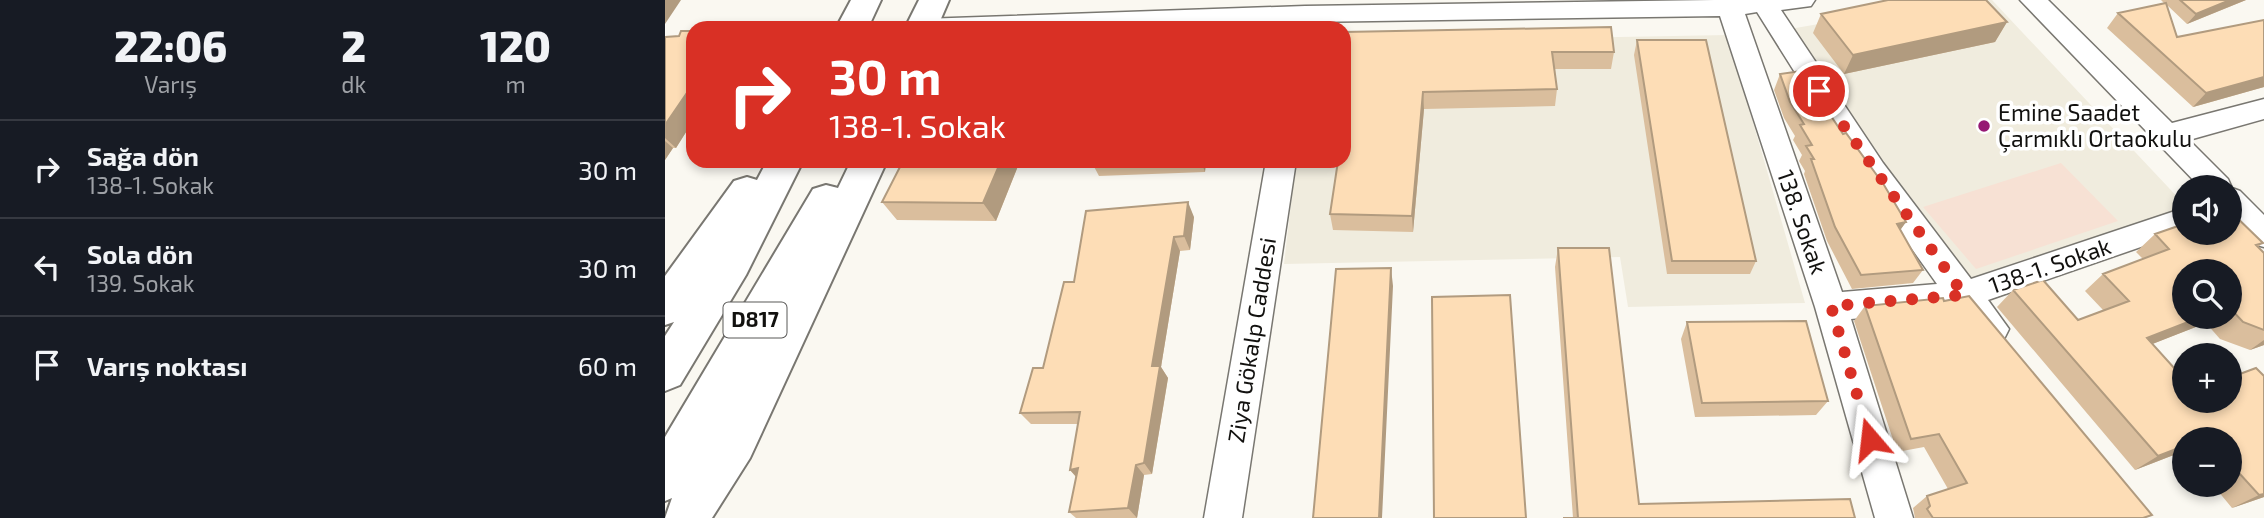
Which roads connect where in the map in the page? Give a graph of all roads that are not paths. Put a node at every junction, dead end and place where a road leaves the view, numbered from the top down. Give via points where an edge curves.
1 (866, 0) edge
2 (935, 0) edge
3 (1801, 0) edge
4 (2041, 1) edge
5 (1765, 5) junction
6 (1730, 7) junction
7 (1304, 14) edge
8 (856, 21) edge
9 (924, 21) edge
10 (1112, 21) edge
11 (2264, 109) edge
12 (2167, 135) junction
13 (764, 168) edge
14 (781, 168) edge
15 (843, 168) edge
16 (866, 168) edge
17 (1280, 168) edge
18 (2205, 175) edge
19 (2242, 213) edge
20 (2172, 224) edge
21 (2264, 235) edge
22 (1964, 295) junction
23 (1831, 306) junction
24 (665, 308) edge
25 (2008, 348) edge
26 (665, 372) edge
27 (665, 479) edge
28 (686, 518) edge
29 (1223, 518) edge
30 (1893, 518) edge

1 - 8 highway
2 - 9 highway
3 - 5 street
4 - 12 street
5 - 6 street
5 - 22 street via 1832,113
6 - 7 street
6 - 23 street, 138. Sokak
7 - 10 street
11 - 12 street
12 - 18 street
13 - 24 highway
14 - 26 highway, D817 via 732,264
15 - 27 highway, D817
16 - 28 highway via 734,443
17 - 29 street, Ziya Gökalp Caddesi
19 - 21 street
20 - 22 street, 138-1. Sokak
22 - 23 street, 138-1. Sokak
22 - 25 street
23 - 30 street, 138. Sokak

